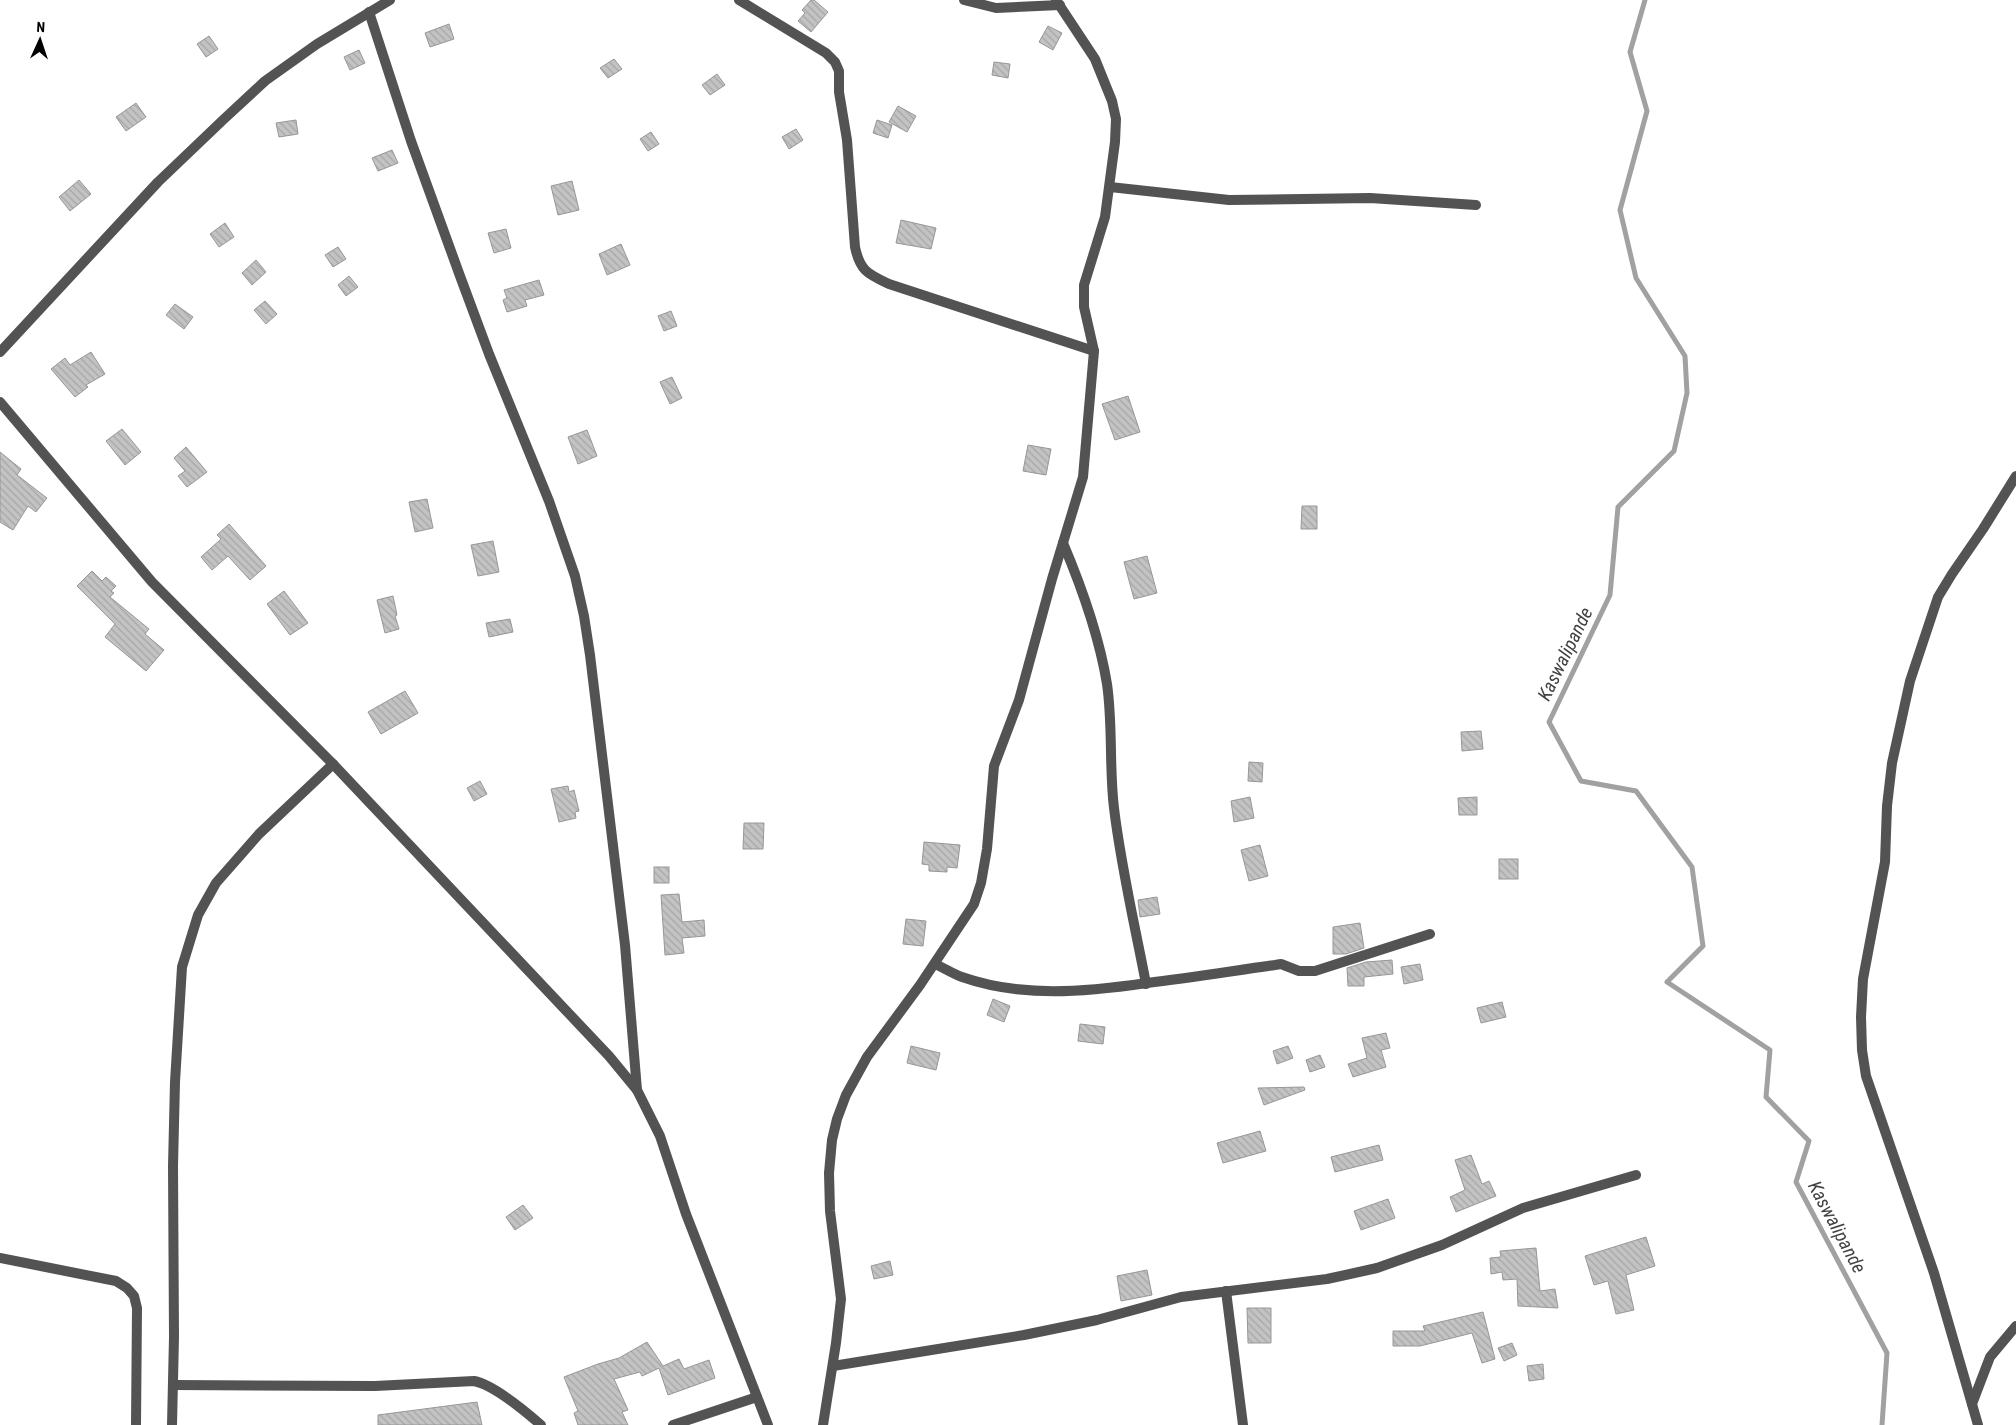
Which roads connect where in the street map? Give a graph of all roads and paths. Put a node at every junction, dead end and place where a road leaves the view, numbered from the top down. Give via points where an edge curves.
1 (390, 0) edge
2 (739, 0) edge
3 (964, 0) edge
4 (1058, 3) edge
5 (369, 12) junction
6 (1110, 187) junction
7 (1476, 205) dead end
8 (0, 352) edge
9 (1094, 352) junction
10 (0, 402) edge
11 (2016, 476) edge
12 (1063, 543) junction
13 (332, 764) junction
14 (1430, 934) dead end
15 (935, 964) junction
16 (1146, 984) junction
17 (637, 1090) junction
18 (1636, 1175) dead end
19 (0, 1258) edge
20 (1226, 1291) junction
21 (2016, 1326) edge
22 (833, 1366) junction
23 (174, 1385) junction
24 (757, 1398) junction
25 (1972, 1404) junction
26 (136, 1425) edge
27 (172, 1425) edge
28 (540, 1425) edge
29 (673, 1425) edge
30 (768, 1425) edge
31 (823, 1425) edge
32 (1243, 1425) edge
33 (1978, 1425) edge

1 - 5 street
2 - 9 street via 826,53 835,62 847,140 855,247 864,270 889,284
3 - 4 street via 996,8
4 - 6 street via 1096,59 1112,101 1116,130
5 - 8 street via 273,76 224,119 158,182
5 - 17 street via 460,276 575,576 590,655 625,945
6 - 7 street via 1229,200 1370,198
6 - 9 street via 1105,217 1084,285 1084,307
9 - 12 street via 1083,477
10 - 13 street via 152,582
11 - 25 street via 1938,597 1910,681 1892,763 1884,862 1863,979 1861,1017 1866,1076 1934,1273
12 - 15 street via 1019,700 994,766 981,883 974,904
12 - 16 street via 1096,635 1107,684 1114,807
13 - 17 street via 609,1056
13 - 23 street via 259,834 216,882 198,915 182,967 173,1166
14 - 16 street via 1315,971 1299,971 1275,964
15 - 16 street via 962,977 1026,990 1057,992
15 - 22 street via 867,1057 837,1119 829,1173 830,1211 841,1299
17 - 24 street via 660,1136 686,1214
18 - 20 street via 1523,1208 1442,1245 1378,1268 1327,1279
19 - 26 street via 116,1281 134,1296 137,1318
20 - 22 street via 1181,1297 1033,1333
20 - 32 street
21 - 25 street via 1990,1357
22 - 31 street
23 - 27 street
23 - 28 street via 375,1386 474,1381 487,1385
24 - 29 street
24 - 30 street
25 - 33 street

